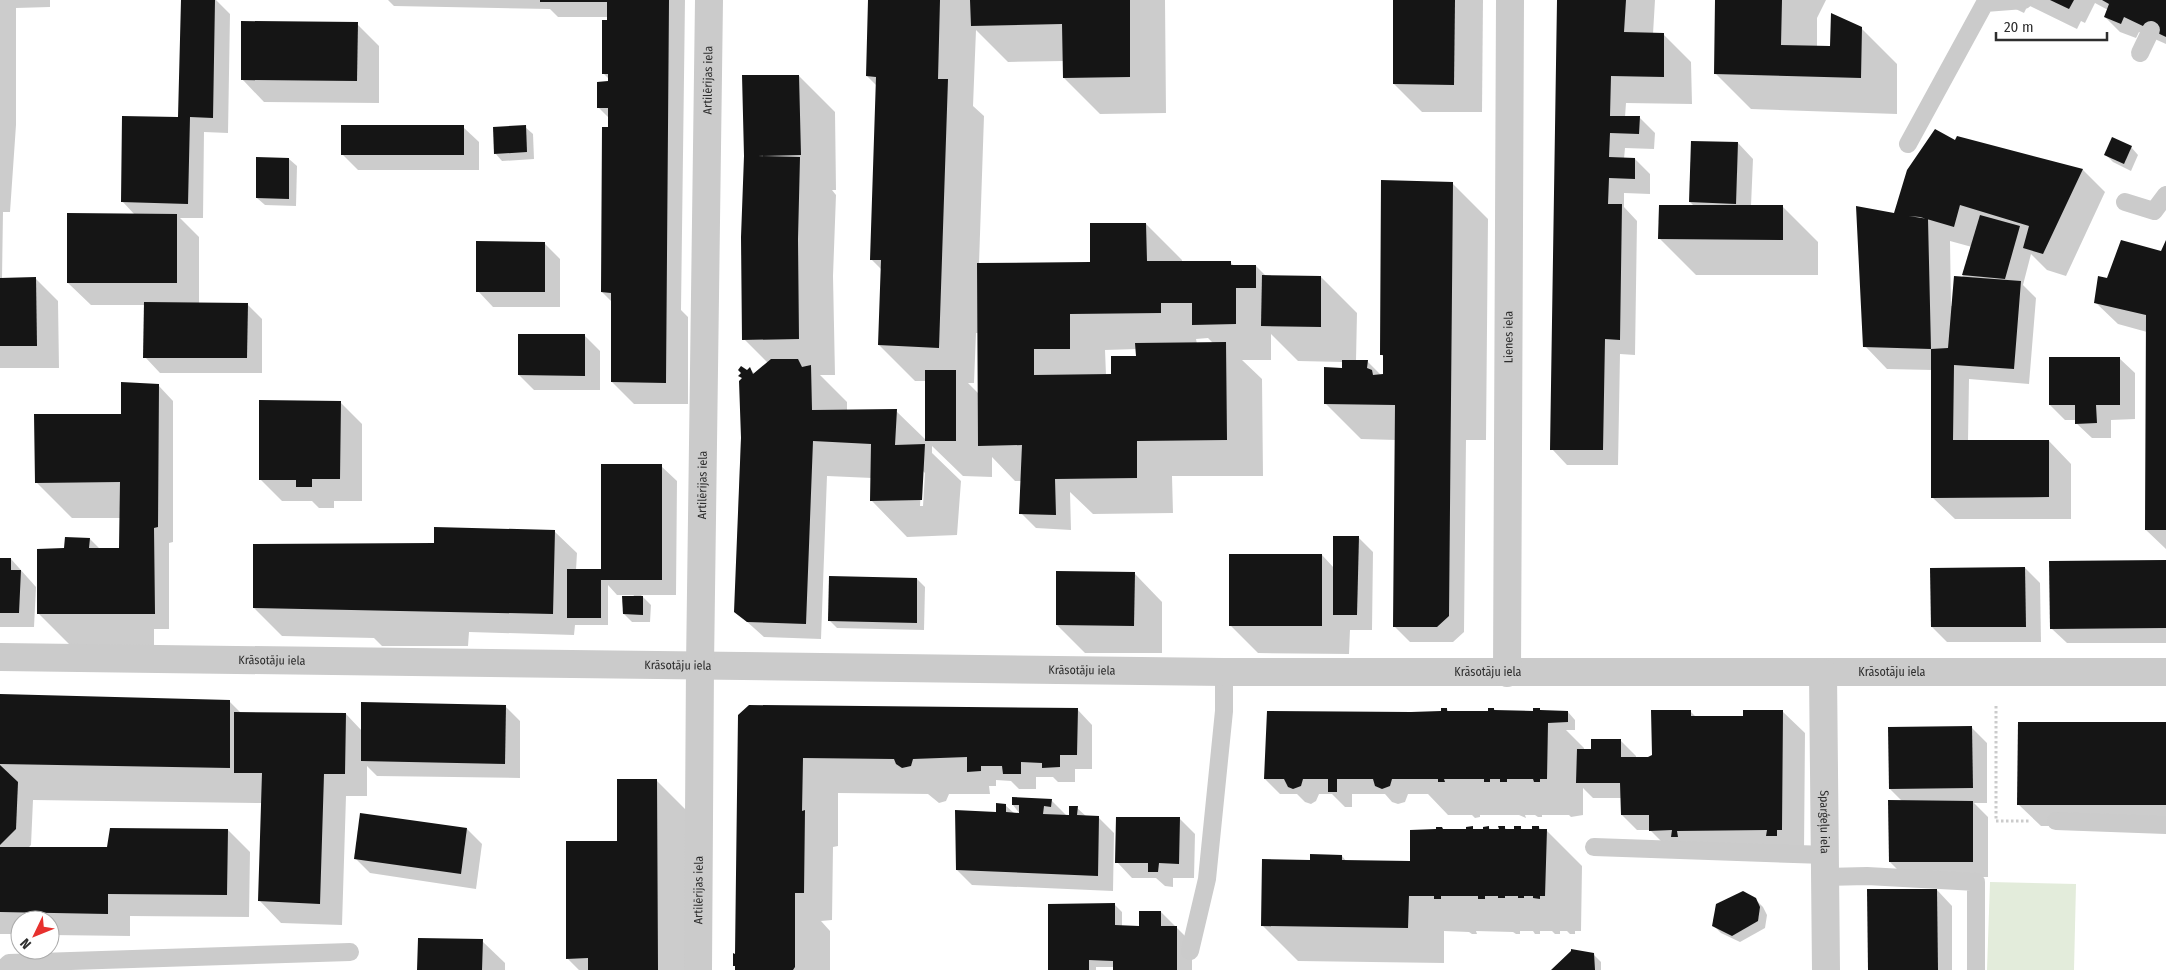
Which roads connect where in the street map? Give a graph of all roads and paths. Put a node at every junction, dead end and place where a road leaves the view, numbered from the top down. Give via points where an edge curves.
1 (709, 0) edge
2 (1510, 0) edge
3 (2024, 0) edge
4 (2151, 30) dead end
5 (2140, 53) dead end
6 (1908, 144) dead end
7 (2166, 194) edge
8 (2125, 202) dead end
9 (0, 657) edge
10 (700, 666) junction
11 (1224, 672) junction
12 (2166, 672) edge
13 (1507, 673) junction
14 (1822, 673) junction
15 (1996, 698) dead end
16 (2056, 821) joint
17 (2166, 825) edge
18 (1594, 847) dead end
19 (1825, 866) junction
20 (1190, 951) dead end
21 (350, 952) dead end
22 (2, 970) edge
23 (698, 970) edge
24 (1826, 970) edge
25 (1976, 970) edge

1 - 10 street, Artilērijas iela
2 - 13 street, Lienes iela
3 - 6 lane via 1985,3
4 - 5 lane
7 - 8 lane via 2154,211
9 - 10 street, Krāsotāju iela
10 - 11 street, Krāsotāju iela
10 - 23 street, Artilērijas iela
11 - 13 street, Krāsotāju iela
11 - 20 lane via 1224,711 1207,879
12 - 14 street, Krāsotāju iela
13 - 14 street, Krāsotāju iela
14 - 19 street, Sparģeļu iela
15 - 16 path via 1996,821
16 - 17 lane
18 - 19 lane
19 - 24 street, Sparģeļu iela
19 - 25 lane via 1867,876 1976,882
21 - 22 lane via 9,963

